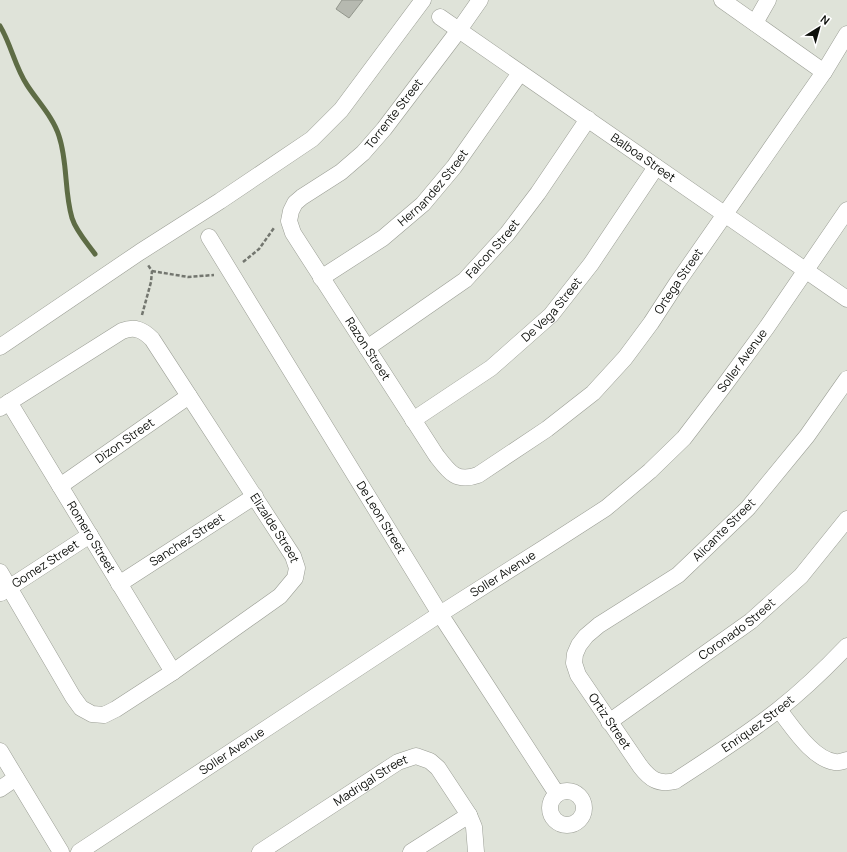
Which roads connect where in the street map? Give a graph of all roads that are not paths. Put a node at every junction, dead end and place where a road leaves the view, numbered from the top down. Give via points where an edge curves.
1 (480, 0) edge
2 (722, 0) edge
3 (768, 0) edge
4 (420, 1) edge
5 (440, 17) dead end
6 (755, 23) junction
7 (459, 30) junction
8 (847, 34) edge
9 (520, 72) junction
10 (824, 72) junction
11 (588, 119) junction
12 (656, 167) junction
13 (291, 210) joint
14 (847, 210) edge
15 (724, 214) junction
16 (209, 237) dead end
17 (806, 270) junction
18 (321, 278) junction
19 (847, 299) edge
20 (0, 347) edge
21 (367, 348) junction
22 (847, 379) edge
23 (190, 396) junction
24 (5, 405) edge
25 (413, 420) junction
26 (461, 478) joint
27 (60, 486) junction
28 (254, 496) junction
29 (847, 519) edge
30 (90, 535) junction
31 (0, 572) edge
32 (119, 584) junction
33 (5, 591) edge
34 (440, 614) junction
35 (847, 646) edge
36 (576, 654) joint
37 (173, 672) junction
38 (778, 710) junction
39 (609, 722) junction
40 (0, 751) edge
41 (847, 760) edge
42 (16, 778) junction
43 (657, 781) joint
44 (0, 789) edge
45 (557, 794) dead end
46 (469, 814) junction
47 (61, 852) edge
48 (79, 852) edge
49 (260, 852) edge
50 (411, 852) edge
51 (476, 852) edge

1 - 7 street, Torrente Street
2 - 6 street
3 - 6 street
4 - 20 street via 341,110 312,139
5 - 7 street, Balboa Street
6 - 10 street
7 - 9 street, Balboa Street
7 - 13 street, Torrente Street via 363,153 341,172 302,197
8 - 10 street, Ortega Street
9 - 11 street, Balboa Street
9 - 18 street, Hernandez Street via 454,167 423,204 383,238
10 - 15 street, Ortega Street
11 - 12 street, Balboa Street
11 - 21 street, Falcon Street via 507,234 465,280
12 - 15 street, Balboa Street
12 - 25 street, De Vega Street via 591,264 551,315 491,368
13 - 18 street, Razon Street via 289,222 293,233
14 - 17 street, Soller Avenue
15 - 17 street, Balboa Street
15 - 26 street, Ortega Street via 651,324 593,393 547,429 478,475
16 - 34 street, De Leon Street
17 - 19 street, Balboa Street
17 - 34 street, Soller Avenue via 726,384 684,438 650,472 606,508
18 - 21 street, Razon Street
21 - 25 street, Razon Street
22 - 36 street, Alicante Street via 807,436 748,508 678,575 586,636
23 - 24 street, Elizalde Street via 152,339 145,332 129,328
23 - 27 street, Dizon Street
23 - 28 street, Elizalde Street
24 - 27 street, Romero Street
25 - 26 street, Razon Street via 444,466
27 - 30 street, Romero Street
28 - 32 street, Sanchez Street
28 - 37 street, Elizalde Street via 294,556 297,568 295,578 280,596
29 - 39 street, Coronado Street via 801,576 751,621
30 - 32 street, Romero Street
30 - 33 street, Gomez Street
31 - 33 street, Elizalde Street
32 - 37 street, Romero Street
33 - 37 street, Elizalde Street via 72,697 81,708 92,714 104,715 116,709
34 - 45 street, De Leon Street
34 - 48 street, Soller Avenue
35 - 38 street, Enriquez Street
36 - 39 street, Ortiz Street via 574,664 578,676
38 - 41 street via 804,742 824,759 836,763
38 - 43 street, Enriquez Street via 675,781
39 - 43 street, Ortiz Street via 648,776
40 - 42 street
42 - 44 street
42 - 47 street
46 - 49 street, Madrigal Street via 438,768 423,757 416,756 398,762
46 - 50 street
46 - 51 street, Madrigal Street via 474,827

